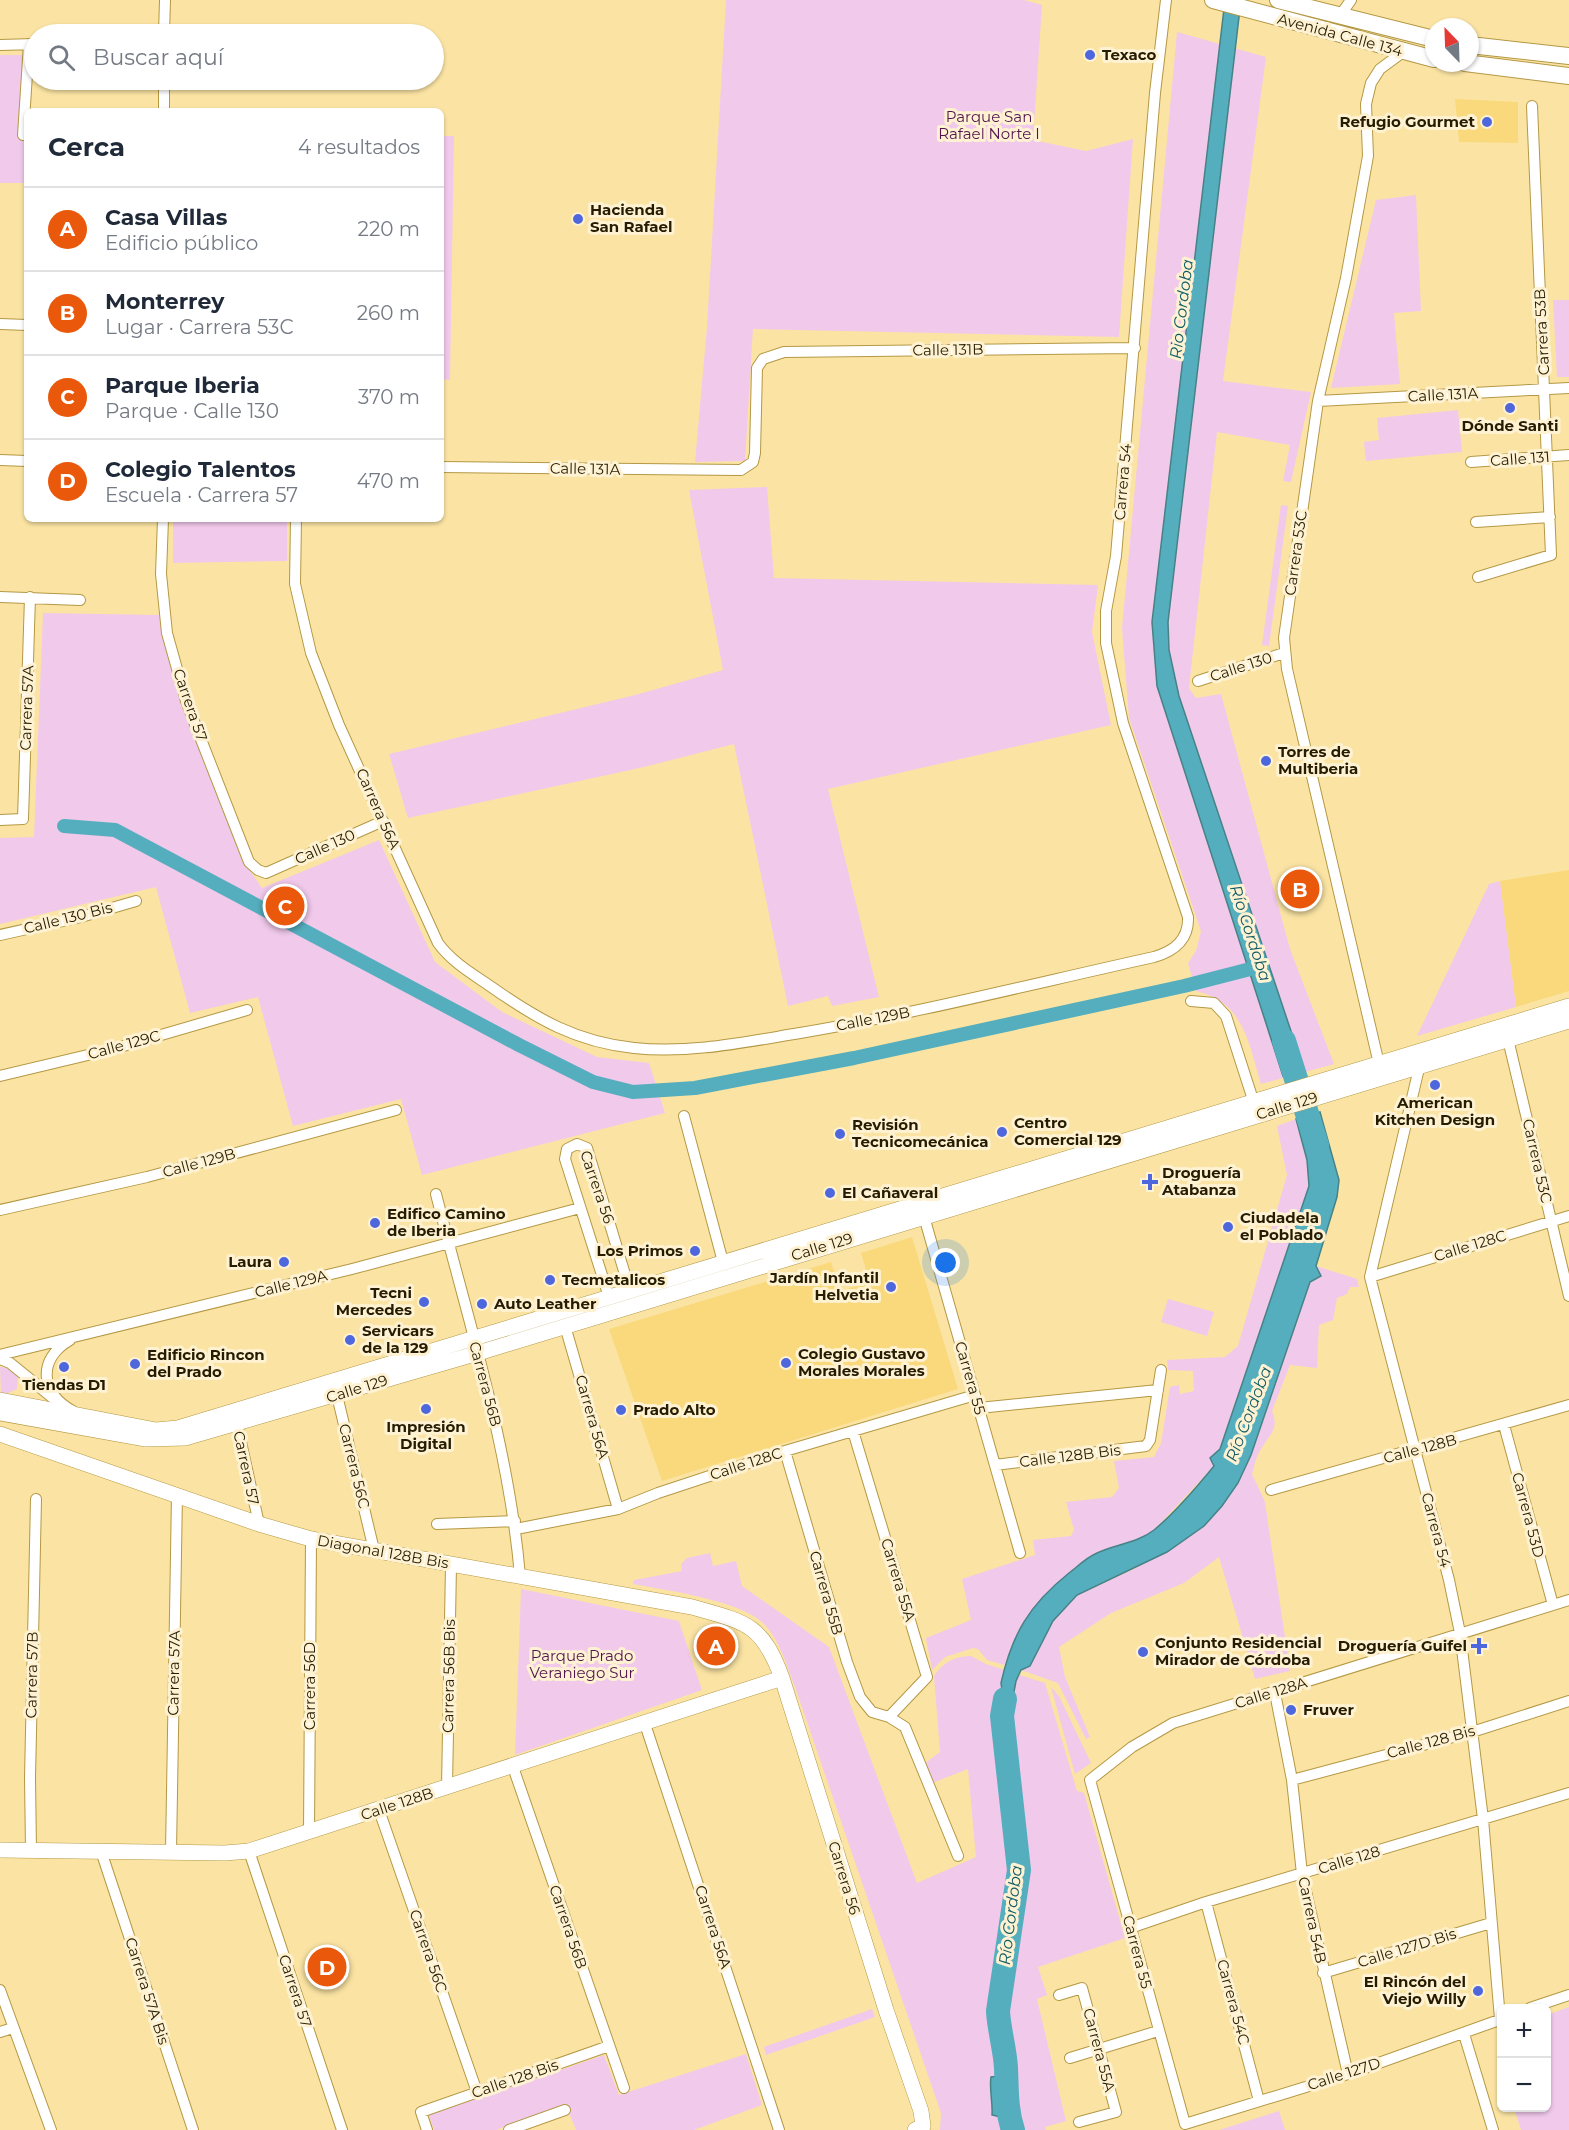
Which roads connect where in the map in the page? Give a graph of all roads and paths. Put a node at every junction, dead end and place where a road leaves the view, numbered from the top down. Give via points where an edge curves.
1 (165, 0) edge
2 (1166, 0) edge
3 (1213, 0) edge
4 (1278, 0) edge
5 (1351, 0) edge
6 (1339, 17) junction
7 (164, 24) edge
8 (1425, 37) edge
9 (24, 44) edge
10 (0, 45) edge
11 (1479, 46) edge
12 (1403, 52) junction
13 (1569, 56) edge
14 (1425, 57) edge
15 (1479, 65) edge
16 (1569, 76) edge
17 (27, 90) edge
18 (164, 90) edge
19 (1532, 106) dead end
20 (26, 108) edge
21 (164, 108) edge
22 (24, 125) edge
23 (23, 135) dead end
24 (0, 324) edge
25 (24, 325) edge
26 (1135, 348) junction
27 (1569, 388) edge
28 (1545, 390) junction
29 (1318, 401) junction
30 (1569, 455) edge
31 (1547, 457) junction
32 (0, 460) edge
33 (24, 461) edge
34 (1471, 462) dead end
35 (444, 467) edge
36 (730, 471) joint
37 (1550, 517) junction
38 (163, 522) edge
39 (296, 522) edge
40 (1476, 522) dead end
41 (1478, 577) dead end
42 (0, 597) edge
43 (30, 597) junction
44 (80, 600) dead end
45 (1284, 653) junction
46 (1198, 681) dead end
47 (0, 820) edge
48 (383, 821) junction
49 (266, 873) joint
50 (136, 901) dead end
51 (0, 935) edge
52 (1175, 948) joint
53 (1191, 1001) dead end
54 (1569, 1006) edge
55 (247, 1010) dead end
56 (1569, 1021) edge
57 (1506, 1032) junction
58 (567, 1033) joint
59 (1424, 1050) junction
60 (1378, 1064) junction
61 (1419, 1066) junction
62 (0, 1076) edge
63 (1336, 1084) junction
64 (1256, 1108) junction
65 (396, 1110) dead end
66 (684, 1116) dead end
67 (436, 1194) dead end
68 (580, 1209) junction
69 (922, 1209) junction
70 (0, 1210) edge
71 (1569, 1216) edge
72 (1551, 1221) junction
73 (448, 1244) junction
74 (723, 1262) junction
75 (1370, 1277) junction
76 (630, 1291) junction
77 (1569, 1296) edge
78 (609, 1297) junction
79 (565, 1326) junction
80 (78, 1335) junction
81 (476, 1346) junction
82 (0, 1357) edge
83 (1161, 1370) dead end
84 (335, 1388) junction
85 (1158, 1390) junction
86 (975, 1395) junction
87 (55, 1400) junction
88 (0, 1401) edge
89 (1569, 1405) edge
90 (979, 1408) junction
91 (0, 1413) edge
92 (84, 1417) junction
93 (236, 1418) junction
94 (1504, 1425) junction
95 (853, 1431) junction
96 (0, 1434) edge
97 (784, 1451) junction
98 (1414, 1451) junction
99 (995, 1465) junction
100 (1271, 1490) dead end
101 (177, 1494) junction
102 (36, 1499) dead end
103 (618, 1509) junction
104 (259, 1524) junction
105 (437, 1524) dead end
106 (516, 1525) junction
107 (311, 1539) junction
108 (374, 1550) junction
109 (1020, 1553) dead end
110 (451, 1565) junction
111 (520, 1576) junction
112 (1569, 1600) edge
113 (1553, 1605) junction
114 (1460, 1633) junction
115 (767, 1645) joint
116 (782, 1678) junction
117 (1275, 1693) junction
118 (1569, 1701) edge
119 (889, 1717) junction
120 (645, 1724) junction
121 (1472, 1732) junction
122 (513, 1767) junction
123 (1090, 1780) joint
124 (1292, 1780) junction
125 (447, 1787) junction
126 (1569, 1793) edge
127 (379, 1810) junction
128 (1483, 1819) junction
129 (309, 1832) junction
130 (0, 1850) edge
131 (31, 1850) junction
132 (101, 1851) junction
133 (249, 1851) junction
134 (171, 1852) junction
135 (958, 1856) dead end
136 (1302, 1874) junction
137 (1206, 1902) junction
138 (1491, 1923) junction
139 (1130, 1928) junction
140 (1323, 1973) junction
141 (0, 1990) edge
142 (1059, 1995) dead end
143 (1569, 1995) edge
144 (1499, 2004) edge
145 (1542, 2004) edge
146 (1497, 2021) edge
147 (13, 2028) junction
148 (1158, 2031) junction
149 (0, 2032) edge
150 (1464, 2034) junction
151 (609, 2046) junction
152 (1098, 2049) junction
153 (1070, 2058) dead end
154 (1348, 2074) junction
155 (624, 2088) dead end
156 (477, 2092) junction
157 (1259, 2101) junction
158 (565, 2110) dead end
159 (1079, 2122) dead end
160 (1185, 2124) joint
161 (51, 2130) edge
162 (193, 2130) edge
163 (342, 2130) edge
164 (427, 2130) edge
165 (509, 2130) edge
166 (779, 2130) edge
167 (915, 2130) edge
168 (1493, 2130) edge

1 - 7 street
2 - 26 street, Carrera 54
3 - 12 main road, Avenida Calle 134
4 - 6 main road, Avenida Calle 134
5 - 6 street
6 - 8 main road, Avenida Calle 134
9 - 10 street
11 - 13 main road
12 - 14 main road, Avenida Calle 134
12 - 29 street, Carrera 53C via 1380,69 1371,83 1366,104 1368,156
15 - 16 main road
17 - 20 street
18 - 21 street
19 - 28 street, Carrera 53B
22 - 23 street
24 - 25 street
26 - 36 street, Calle 131B via 784,352 763,359 756,375 753,462 748,468
26 - 52 street, Carrera 54 via 1116,556 1106,611 1106,644 1123,723 1188,917 1188,927
27 - 28 street, Calle 131A
28 - 29 street, Calle 131A
28 - 31 street, Carrera 53B
29 - 45 street, Carrera 53C
30 - 31 street, Calle 131
31 - 34 street, Calle 131
31 - 37 street, Carrera 53B
32 - 33 street
35 - 36 street, Calle 131A
37 - 40 street
37 - 41 street, Carrera 53B via 1551,557
38 - 49 street, Carrera 57 via 161,574 167,633 186,701 249,862
39 - 48 street, Carrera 56A via 295,584 305,635 339,725
42 - 43 street
43 - 44 street
43 - 47 street, Carrera 57A via 22,819
45 - 46 street, Calle 130
45 - 60 street, Carrera 53C
48 - 49 street, Calle 130
48 - 58 street, Carrera 56A via 438,943 448,956 514,1003
50 - 51 street, Calle 130 Bis
52 - 58 street, Calle 129B via 1154,957 864,1022 714,1048 635,1048
53 - 64 street via 1214,1003 1226,1016
54 - 57 main road, Calle 129
55 - 62 street, Calle 129C via 113,1049
56 - 57 main road, Calle 129
57 - 59 main road, Calle 129
57 - 61 main road, Calle 129
57 - 72 street, Carrera 53C
59 - 60 main road, Calle 129
59 - 61 street, Carrera 54
60 - 63 main road, Calle 129
61 - 63 main road, Calle 129
61 - 75 street, Carrera 54
63 - 64 main road, Calle 129
64 - 69 main road, Calle 129
65 - 70 street, Calle 129B via 147,1177
66 - 74 street
67 - 73 street, Carrera 56B
68 - 73 street, Calle 129A
68 - 76 street, Carrera 56 via 565,1159 567,1149 577,1144 587,1148
68 - 78 street, Carrera 56
69 - 74 main road, Calle 129
69 - 79 main road, Calle 129
69 - 86 street, Carrera 55
71 - 72 street, Calle 128C
72 - 75 street, Calle 128C
72 - 77 street, Carrera 53C
73 - 80 street, Calle 129A
73 - 81 street, Carrera 56B
74 - 76 main road, Calle 129
75 - 98 street, Carrera 54
76 - 78 main road, Calle 129
78 - 81 main road, Calle 129
79 - 81 main road, Calle 129
79 - 103 street, Carrera 56A
80 - 82 street, Calle 129A
80 - 87 street via 49,1360 48,1382
81 - 84 main road, Calle 129
81 - 106 street, Carrera 56B
82 - 87 street
83 - 85 street
84 - 93 main road, Calle 129
84 - 108 street, Carrera 56C
85 - 90 street
85 - 99 street, Calle 128B Bis via 1146,1446
86 - 90 street, Carrera 55
86 - 95 street, Calle 128C
87 - 92 street, Calle 129
88 - 92 main road, Calle 129
89 - 94 street, Calle 128B
90 - 99 street, Carrera 55
91 - 93 main road, Calle 129 via 164,1441 184,1438
92 - 93 main road, Calle 129 via 168,1430
93 - 104 street, Carrera 57
94 - 98 street, Calle 128B
94 - 113 street, Carrera 53D
95 - 97 street, Calle 128C
95 - 119 street, Carrera 55A via 927,1677
96 - 101 main road, Diagonal 128B Bis
97 - 103 street, Calle 128C
97 - 119 street, Carrera 55B via 846,1662 860,1697 872,1712
98 - 100 street, Calle 128B
98 - 114 street, Carrera 54
99 - 109 street, Carrera 55
101 - 104 main road, Diagonal 128B Bis
101 - 134 street, Carrera 57A
102 - 131 street, Carrera 57B
103 - 106 street, Calle 128C
104 - 107 main road, Diagonal 128B Bis
105 - 106 street, Calle 128C
106 - 111 street, Carrera 56B
107 - 108 main road, Diagonal 128B Bis
107 - 129 street, Carrera 56D
108 - 110 main road, Diagonal 128B Bis
110 - 111 main road, Diagonal 128B Bis
110 - 125 street, Carrera 56B Bis
111 - 115 main road, Diagonal 128B Bis via 692,1607 754,1628
112 - 113 street, Calle 128A
113 - 114 street, Calle 128A
114 - 117 street, Calle 128A
114 - 121 street, Carrera 54
115 - 116 main road, Carrera 56
116 - 120 main road, Calle 128B
116 - 167 main road, Carrera 56 via 921,2111 923,2126
117 - 123 street, Calle 128A via 1173,1723 1132,1747
117 - 124 street, Carrera 54B
118 - 121 street, Calle 128 Bis
119 - 135 street, Carrera 55B via 905,1727
120 - 122 main road, Calle 128B
120 - 166 street, Carrera 56A
121 - 124 street, Calle 128 Bis
121 - 128 street, Carrera 54
122 - 125 main road, Calle 128B
122 - 151 street, Carrera 56B
123 - 139 street, Carrera 55
124 - 136 street, Carrera 54B
125 - 127 main road, Calle 128B
126 - 128 street, Calle 128
127 - 129 main road, Calle 128B
127 - 156 street, Carrera 56C
128 - 136 street, Calle 128
128 - 138 street, Carrera 54
129 - 133 main road, Calle 128B
130 - 131 main road, Calle 128B
131 - 132 main road, Calle 128B
132 - 134 main road, Calle 128B
132 - 162 street, Carrera 57A Bis
133 - 134 main road, Calle 128B
133 - 163 street, Carrera 57
136 - 137 street, Calle 128
136 - 140 street, Carrera 54B
137 - 139 street, Calle 128
137 - 157 street, Carrera 54C
138 - 140 street, Calle 127D Bis
138 - 144 street, Carrera 54
139 - 148 street, Carrera 55
140 - 154 street, Carrera 54B
141 - 147 street
142 - 152 street, Carrera 55A via 1082,1988
143 - 145 street
146 - 150 street, Calle 127D
147 - 149 street
147 - 161 street
148 - 152 street
148 - 160 street, Carrera 55
150 - 154 street, Calle 127D
150 - 168 street
151 - 155 street, Carrera 56B
151 - 156 street, Calle 128 Bis
152 - 153 street
152 - 159 street, Carrera 55A via 1116,2112
154 - 157 street, Calle 127D
156 - 164 street, Calle 128 Bis via 421,2112
157 - 160 street, Calle 127D
158 - 165 street

